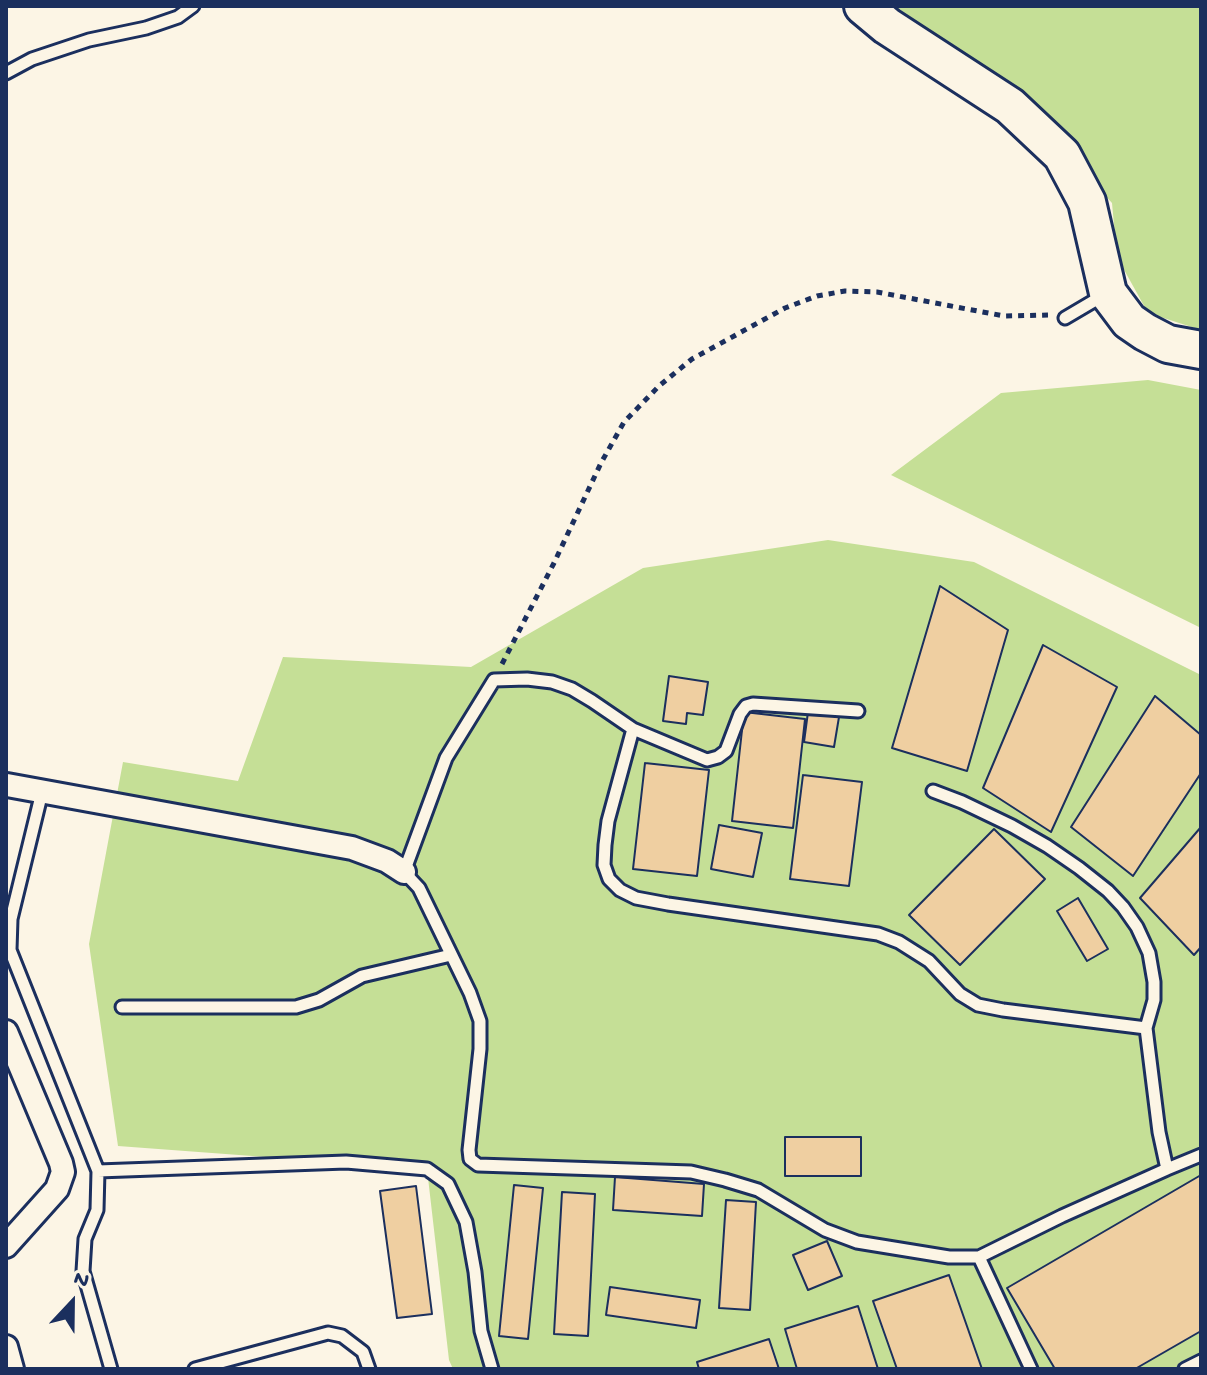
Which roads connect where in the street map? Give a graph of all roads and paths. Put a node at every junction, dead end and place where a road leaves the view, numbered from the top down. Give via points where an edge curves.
1 (193, 6) edge
2 (863, 6) edge
3 (6, 73) edge
4 (1108, 293) junction
5 (1065, 318) joint
6 (1201, 350) edge
7 (494, 680) junction
8 (858, 711) dead end
9 (633, 729) junction
10 (6, 786) edge
11 (933, 791) dead end
12 (42, 792) junction
13 (404, 872) junction
14 (451, 955) junction
15 (122, 1007) dead end
16 (1146, 1028) junction
17 (6, 1032) edge
18 (1201, 1155) edge
19 (1167, 1169) junction
20 (98, 1171) junction
21 (6, 1246) edge
22 (979, 1257) junction
23 (6, 1347) edge
24 (1201, 1361) edge
25 (12, 1369) edge
26 (111, 1369) edge
27 (195, 1369) edge
28 (369, 1369) edge
29 (492, 1369) edge
30 (1031, 1369) edge
31 (1185, 1369) edge

1 - 3 lane via 178,17 89,40
2 - 4 main road via 1010,106 1062,155 1087,202
4 - 5 lane
4 - 6 main road via 1129,321 1145,332 1168,344
5 - 7 path via 1004,316 845,291 785,308 692,359 624,422
7 - 9 lane via 552,682
7 - 13 lane via 446,758
8 - 9 lane via 746,706 726,751 707,760
9 - 16 lane via 605,845 604,865 620,890 668,904 878,934 929,961 978,1005
10 - 12 street
11 - 16 lane via 1047,846 1123,907 1149,953 1154,1000
12 - 13 street via 352,848
12 - 20 lane via 11,919 10,950
13 - 14 lane via 419,888
14 - 15 lane via 362,976 296,1007
14 - 22 lane via 480,1021 469,1150 478,1165 691,1172 758,1190 825,1230 857,1242
16 - 19 lane
17 - 21 street via 63,1172 57,1189
18 - 19 lane
19 - 22 lane
20 - 26 lane via 97,1210 85,1239 83,1271
20 - 29 lane via 346,1162 427,1169 448,1184 466,1222 481,1331
22 - 30 lane
23 - 25 street
24 - 31 lane
27 - 28 lane via 328,1333 342,1336 363,1352

